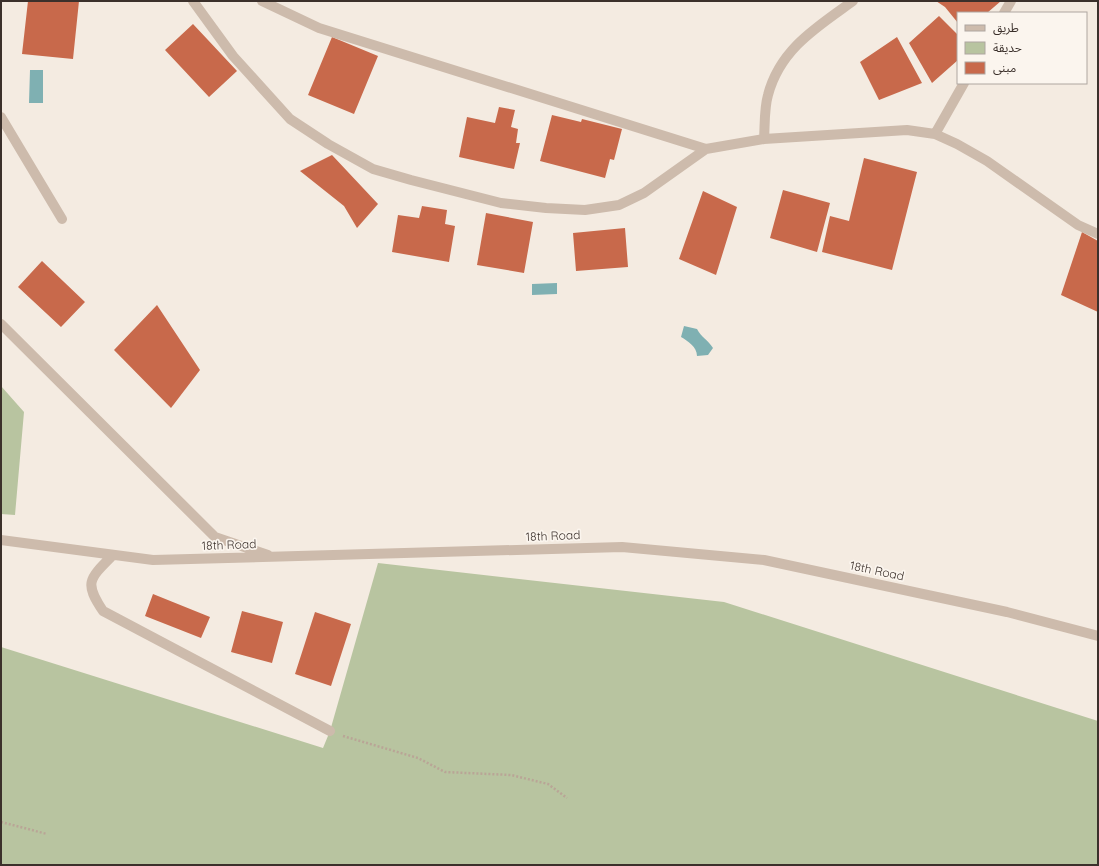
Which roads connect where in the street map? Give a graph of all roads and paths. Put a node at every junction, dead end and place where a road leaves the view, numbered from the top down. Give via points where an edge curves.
1 (193, 1) edge
2 (262, 1) edge
3 (853, 1) edge
4 (1011, 1) edge
5 (1005, 12) edge
6 (963, 84) edge
7 (1, 117) edge
8 (935, 134) junction
9 (764, 138) junction
10 (706, 150) junction
11 (62, 219) dead end
12 (1098, 234) edge
13 (1, 324) edge
14 (1, 540) edge
15 (112, 556) junction
16 (274, 557) junction
17 (1098, 636) edge
18 (330, 731) joint
19 (567, 798) dead end
20 (1, 822) edge
21 (47, 834) dead end

1 - 10 street via 232,56 290,119 328,144 379,171 501,203 585,210 619,205 644,193
2 - 10 street via 319,28
3 - 9 street via 810,32 787,55 774,77 768,96
4 - 5 street
6 - 8 street
7 - 11 street
8 - 9 street via 907,130
8 - 12 street via 987,160 1078,225
9 - 10 street
13 - 16 street via 215,537
14 - 15 street, 18th Road
15 - 16 street, 18th Road via 154,560
15 - 18 street via 99,569 90,585 92,594 104,611
16 - 17 street, 18th Road via 622,547 756,560 1007,612
18 - 19 path via 418,758 444,772 511,775 548,784
20 - 21 path

